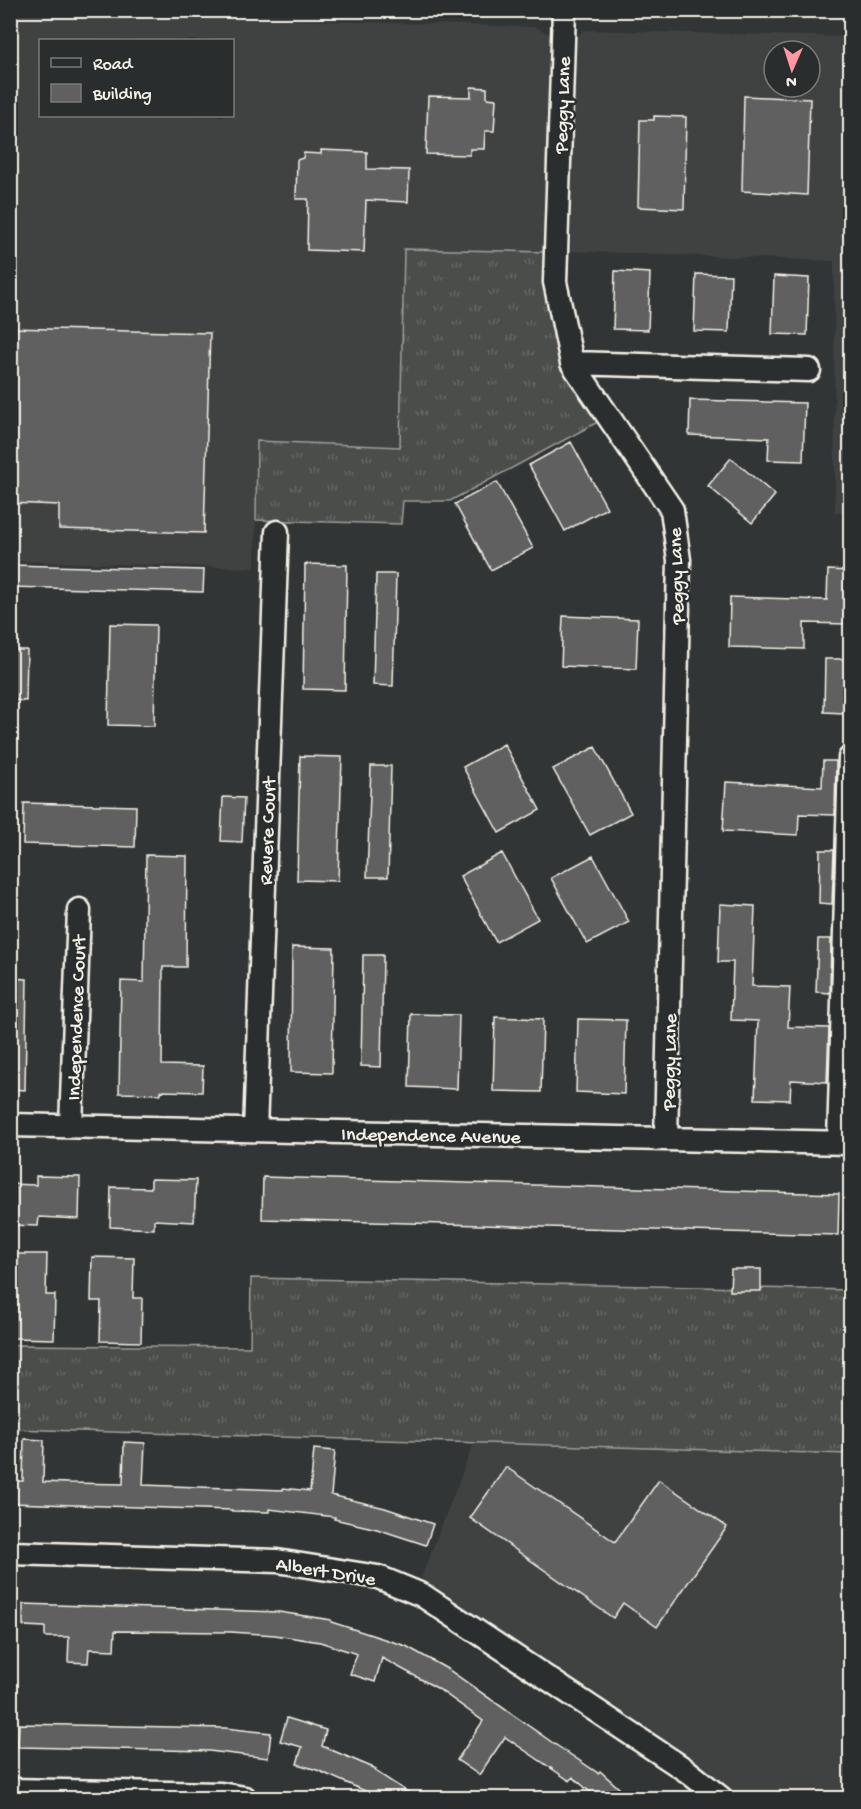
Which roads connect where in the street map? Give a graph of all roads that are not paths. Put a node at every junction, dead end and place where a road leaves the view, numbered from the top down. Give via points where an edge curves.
1 (564, 10) edge
2 (572, 363) junction
3 (809, 370) dead end
4 (277, 532) dead end
5 (850, 758) edge
6 (79, 910) dead end
7 (10, 1125) edge
8 (71, 1126) junction
9 (255, 1130) junction
10 (666, 1139) junction
11 (844, 1142) edge
12 (10, 1553) edge
13 (10, 1790) edge
14 (245, 1798) edge
15 (720, 1798) edge

1 - 2 street, Peggy Lane via 555,282
2 - 3 street
2 - 10 street, Peggy Lane via 672,510 679,560
4 - 9 street, Revere Court
5 - 11 street
6 - 8 street, Independence Court
7 - 8 street, Independence Avenue
8 - 9 street, Independence Avenue
9 - 10 street, Independence Avenue
10 - 11 street, Independence Avenue
12 - 15 street, Albert Drive via 277,1561 378,1577 422,1595 687,1771
13 - 14 street via 221,1794

